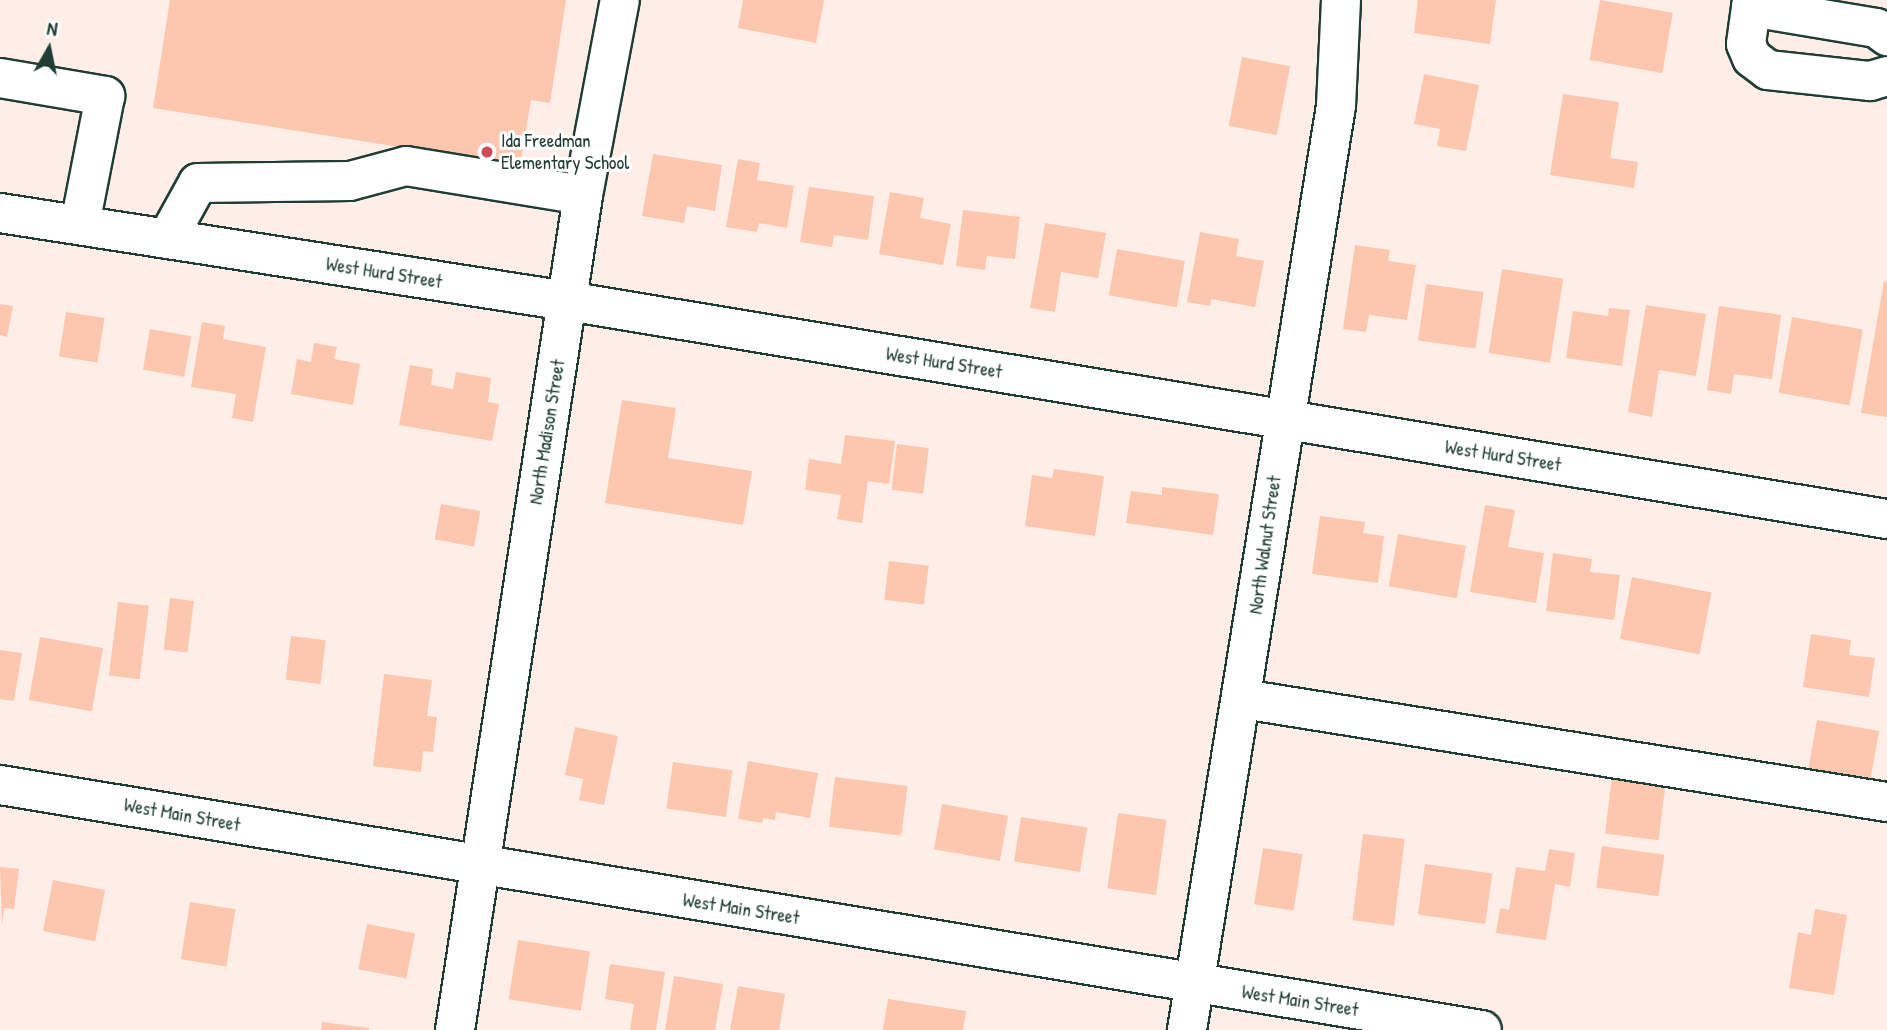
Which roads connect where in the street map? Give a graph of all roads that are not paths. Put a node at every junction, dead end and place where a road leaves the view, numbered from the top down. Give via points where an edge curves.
1 (621, 0) edge
2 (1341, 0) edge
3 (1752, 3) edge
4 (1887, 36) edge
5 (1887, 76) edge
6 (0, 78) edge
7 (583, 195) junction
8 (0, 213) edge
9 (80, 225) junction
10 (167, 239) junction
11 (567, 300) junction
12 (1283, 420) junction
13 (1887, 519) edge
14 (1243, 699) junction
15 (0, 785) edge
16 (1887, 802) edge
17 (480, 865) junction
18 (1194, 984) junction
19 (455, 1030) edge
20 (1187, 1030) edge
21 (1482, 1030) edge

1 - 7 street, North Madison Street
2 - 12 street, North Walnut Street via 1336,106
3 - 4 street via 1877,28
3 - 5 street via 1746,44 1752,58 1768,69 1870,80
6 - 9 street via 105,96
7 - 10 street via 407,166 349,181 198,183
7 - 11 street, North Madison Street
8 - 9 street, West Hurd Street
9 - 10 street, West Hurd Street
10 - 11 street, West Hurd Street
11 - 12 street, West Hurd Street
11 - 17 street, North Madison Street
12 - 13 street, West Hurd Street
12 - 14 street, North Walnut Street
14 - 16 street
14 - 18 street, North Walnut Street
15 - 17 street, West Main Street
17 - 18 street, West Main Street
17 - 19 street, North Madison Street
18 - 20 street, North Walnut Street
18 - 21 street, West Main Street

